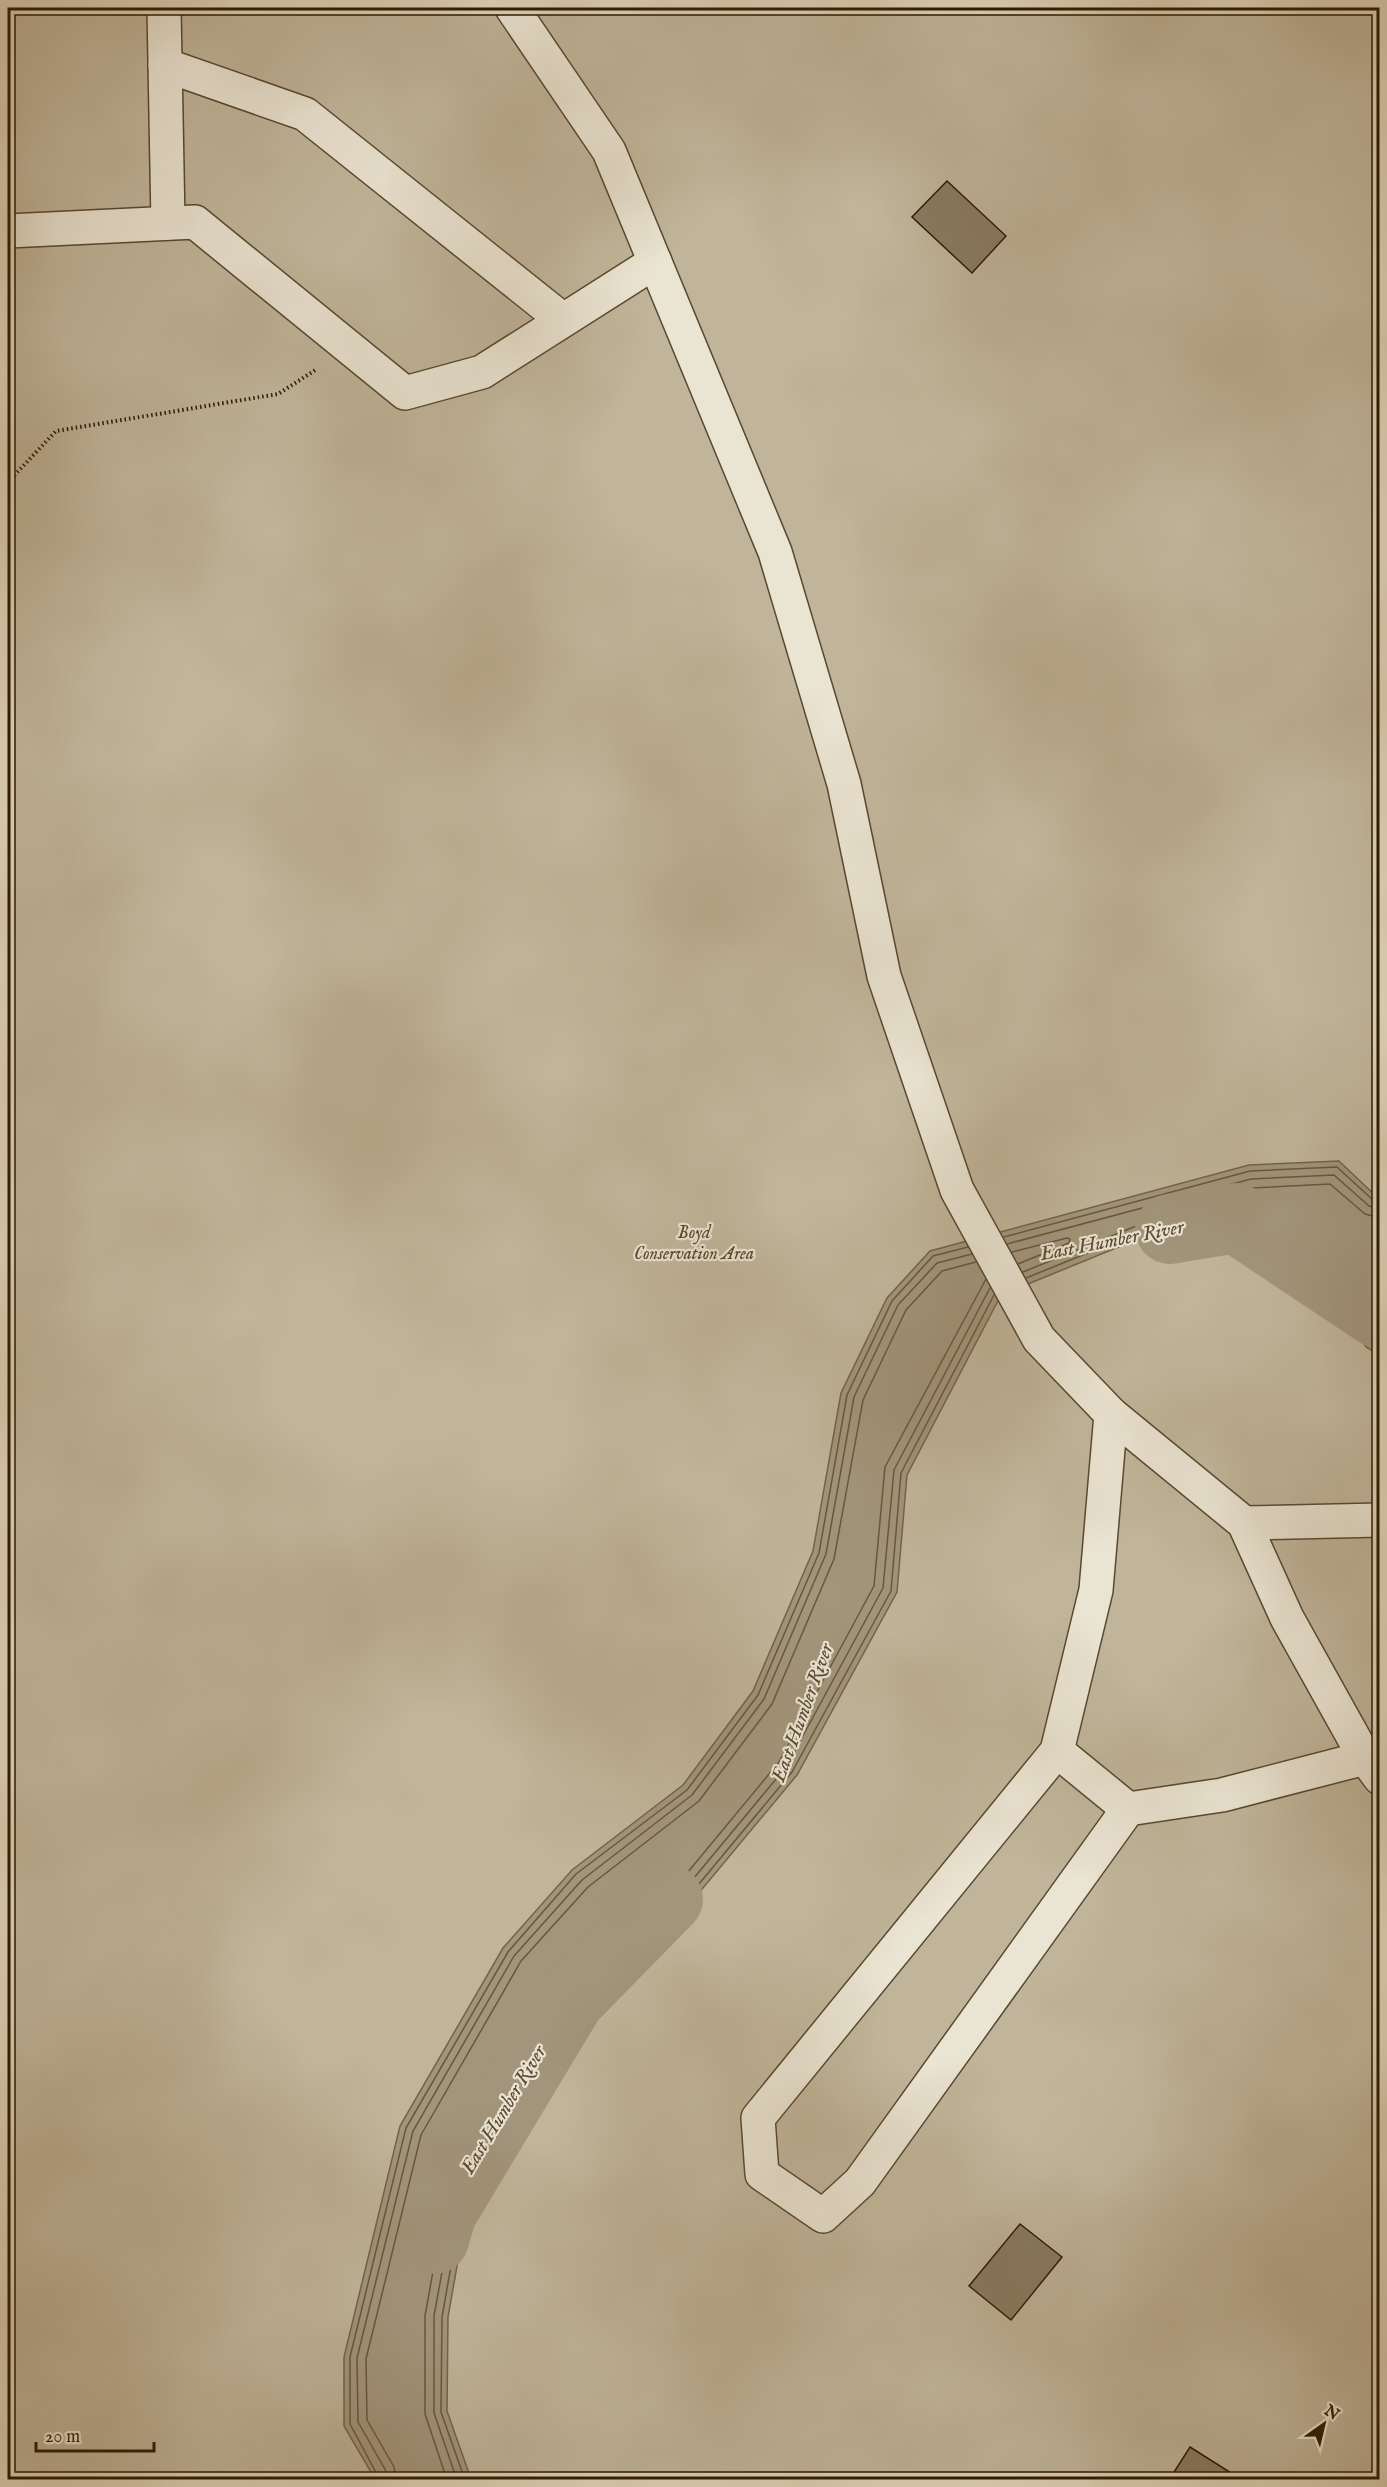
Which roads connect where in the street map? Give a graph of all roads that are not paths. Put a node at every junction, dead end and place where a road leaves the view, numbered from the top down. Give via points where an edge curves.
1 (164, 8) edge
2 (512, 8) edge
3 (165, 65) junction
4 (168, 223) junction
5 (8, 231) edge
6 (654, 262) junction
7 (563, 320) junction
8 (1110, 1414) junction
9 (1380, 1520) edge
10 (1244, 1523) junction
11 (1058, 1751) junction
12 (1372, 1768) edge
13 (1128, 1809) junction

1 - 3 lane
2 - 6 lane via 609,151
3 - 4 lane
3 - 7 lane via 305,114
4 - 5 lane
4 - 7 lane via 195,222 405,393 482,372
6 - 7 lane
6 - 8 lane via 776,552 844,784 884,976 957,1190 1040,1339
8 - 10 lane
8 - 11 lane via 1096,1590
9 - 10 lane
10 - 12 lane via 1287,1618
11 - 13 lane
11 - 13 lane via 758,2118 762,2174 823,2216 860,2182
12 - 13 lane

